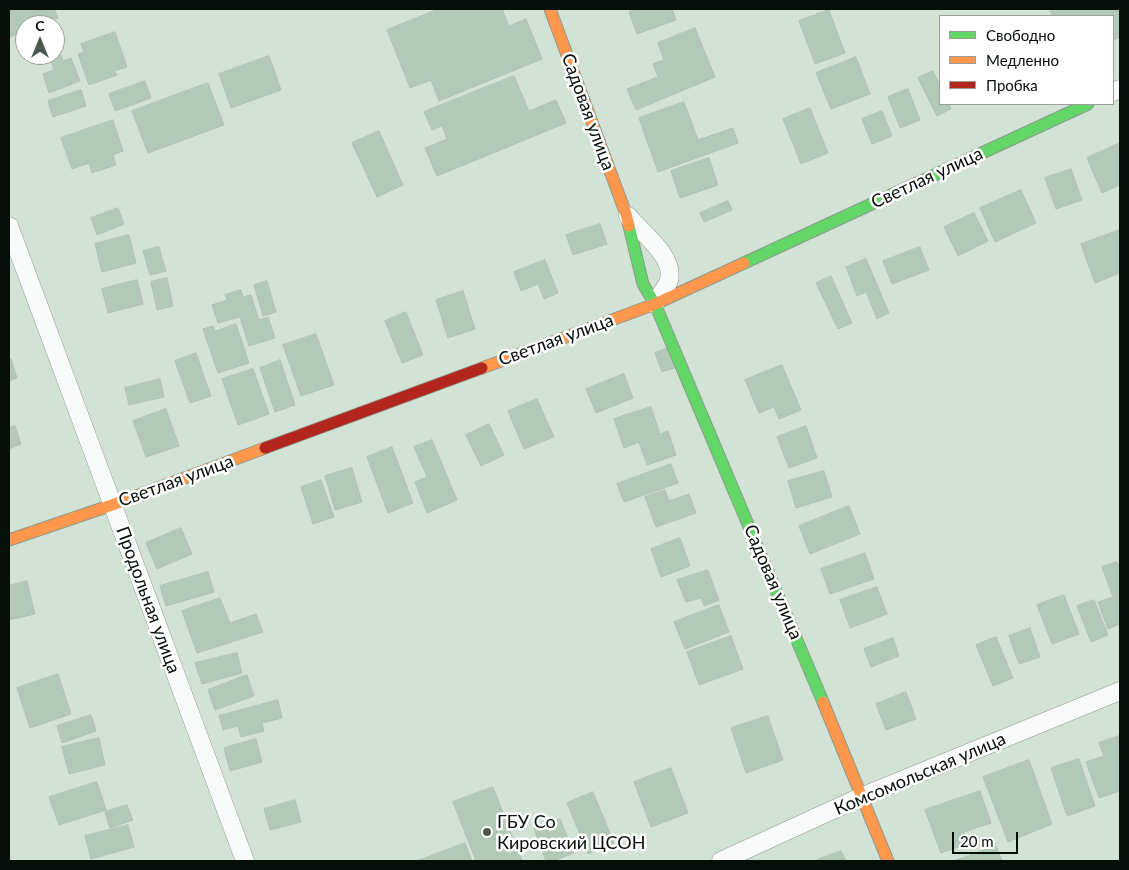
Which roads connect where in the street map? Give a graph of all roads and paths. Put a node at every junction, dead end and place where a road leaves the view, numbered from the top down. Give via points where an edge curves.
1 (550, 9) edge
2 (1086, 105) edge
3 (626, 214) junction
4 (9, 226) edge
5 (655, 304) junction
6 (112, 505) junction
7 (9, 540) edge
8 (1120, 691) edge
9 (863, 796) junction
10 (245, 861) edge
11 (721, 861) edge
12 (888, 861) edge

1 - 3 street, Садовая улица
2 - 5 street, Светлая улица
3 - 5 street, Садовая улица via 643,284
3 - 5 street, Садовая улица via 661,251 668,265 670,272 665,290
4 - 6 street, Продольная улица
5 - 6 street, Светлая улица
5 - 9 street, Садовая улица
6 - 7 street, Светлая улица
6 - 10 street, Продольная улица
8 - 9 street, Комсомольская улица
9 - 11 street, Комсомольская улица
9 - 12 street, Садовая улица

